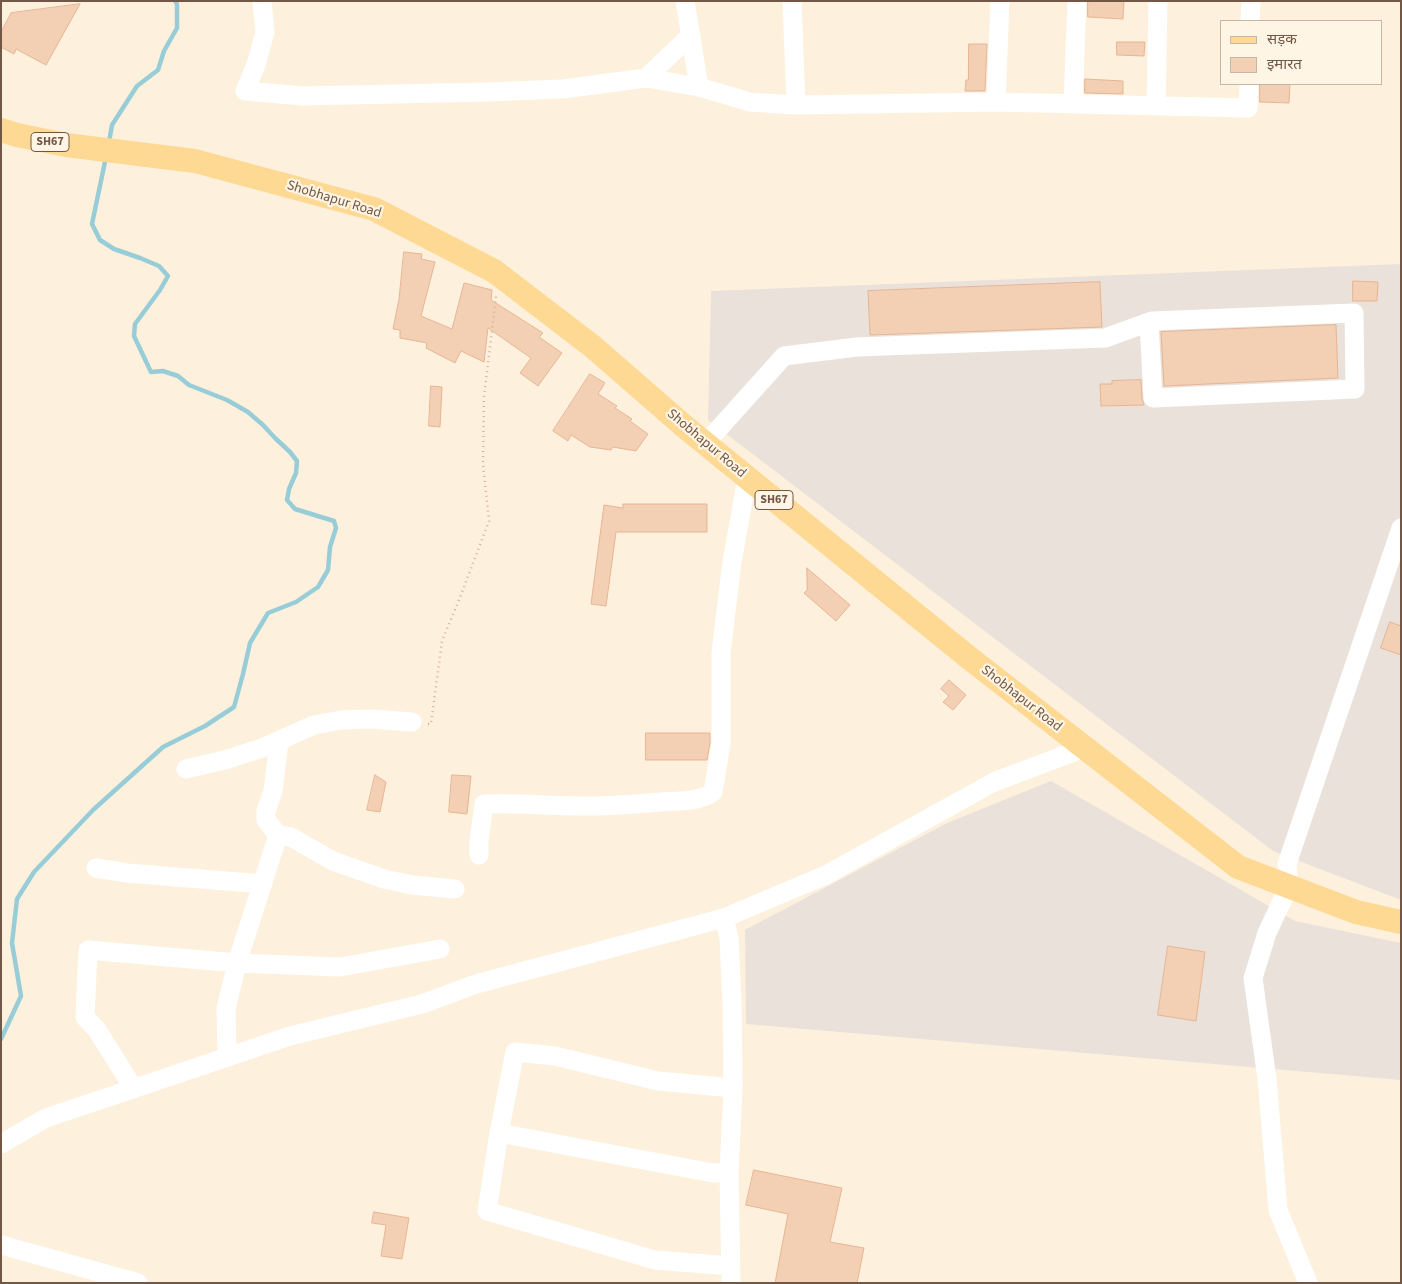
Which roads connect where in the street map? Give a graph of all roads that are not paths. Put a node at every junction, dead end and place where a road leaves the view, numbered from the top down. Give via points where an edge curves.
1 (262, 1) edge
2 (686, 1) edge
3 (792, 1) edge
4 (1000, 1) edge
5 (1077, 1) edge
6 (1158, 1) edge
7 (1250, 1) edge
8 (1250, 20) edge
9 (691, 34) junction
10 (646, 78) junction
11 (1249, 85) edge
12 (699, 87) junction
13 (996, 102) junction
14 (1073, 104) junction
15 (796, 105) junction
16 (1156, 106) junction
17 (1, 130) edge
18 (1149, 322) junction
19 (705, 444) junction
20 (747, 478) junction
21 (1401, 528) edge
22 (412, 722) road end
23 (279, 741) junction
24 (1084, 748) junction
25 (186, 769) dead end
26 (278, 835) junction
27 (479, 855) dead end
28 (96, 868) dead end
29 (263, 884) junction
30 (1289, 886) junction
31 (455, 889) dead end
32 (724, 918) junction
33 (1401, 922) edge
34 (440, 949) dead end
35 (237, 963) junction
36 (228, 1056) junction
37 (733, 1088) junction
38 (134, 1089) junction
39 (499, 1132) junction
40 (1, 1144) edge
41 (728, 1172) junction
42 (1, 1245) edge
43 (731, 1274) edge
44 (138, 1283) edge
45 (1308, 1283) edge

1 - 10 street via 265,32 245,90 304,96 486,92 563,88
2 - 9 street
3 - 15 street
4 - 13 street
5 - 14 street
6 - 16 street
7 - 8 street
9 - 10 street
9 - 12 street
10 - 12 street
11 - 16 street via 1248,108
12 - 15 street via 750,102
13 - 14 street
13 - 15 street
14 - 16 street
17 - 19 main road, Shobhapur Road / SH67 via 66,145 195,161 374,209 494,271 592,346
18 - 18 street via 1153,398 1355,389 1354,313
18 - 19 street via 1105,338 857,347 784,356
19 - 20 main road, Shobhapur Road / SH67
20 - 24 main road, Shobhapur Road / SH67
20 - 27 street via 721,653 721,744 713,792 707,797 639,804 484,804
21 - 30 street via 1287,864
22 - 23 street via 371,718 342,720 314,724
23 - 25 street via 228,759
23 - 26 street via 273,791 266,811 266,820
24 - 30 main road, Shobhapur Road / SH67 via 1238,867
24 - 32 street via 994,782 826,875
26 - 29 street
26 - 31 street via 291,837 333,861 384,879 412,886
28 - 29 street
29 - 35 street
30 - 33 main road, Shobhapur Road / SH67 via 1356,912
30 - 45 street via 1267,933 1253,978 1267,1079 1278,1210
32 - 36 street via 476,984 422,1004 290,1036
32 - 37 street via 729,938
34 - 35 street via 340,967
35 - 36 street via 226,1009
35 - 38 street via 88,950 85,1017 97,1030
36 - 38 street
37 - 39 street via 658,1081 555,1056 515,1052
37 - 41 street
38 - 40 street via 46,1118
39 - 41 street via 713,1173
39 - 43 street via 488,1211 655,1260
41 - 43 street
42 - 44 street

